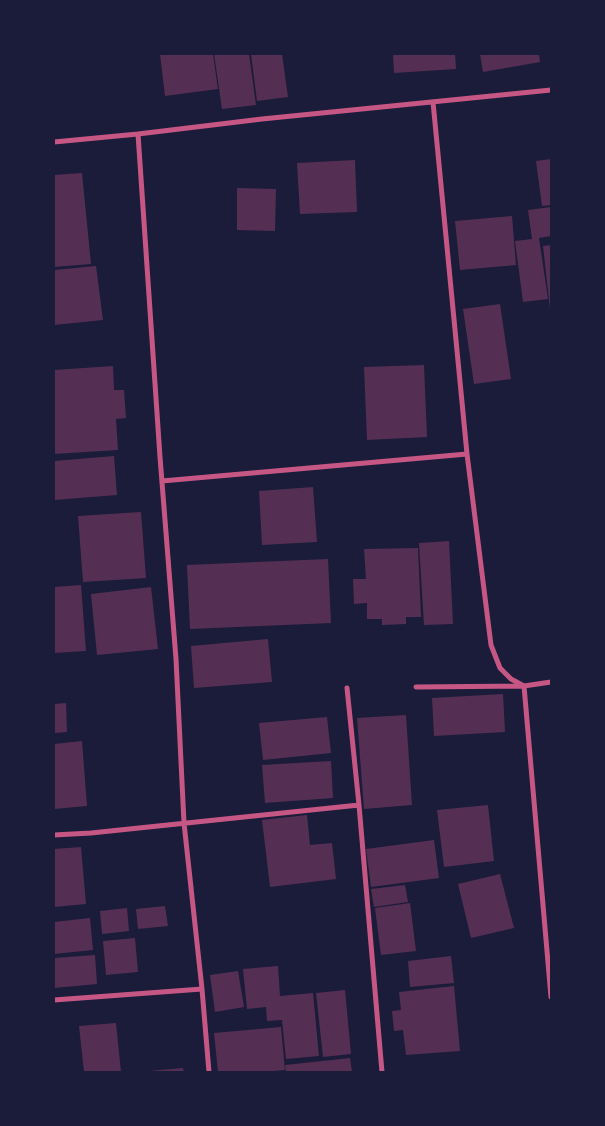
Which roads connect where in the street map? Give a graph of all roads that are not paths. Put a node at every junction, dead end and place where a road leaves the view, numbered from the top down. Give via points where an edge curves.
1 (551, 90) edge
2 (433, 102) junction
3 (138, 134) junction
4 (54, 142) edge
5 (467, 454) junction
6 (162, 481) junction
7 (551, 682) edge
8 (524, 686) junction
9 (416, 687) dead end
10 (347, 688) dead end
11 (359, 805) junction
12 (184, 823) junction
13 (54, 835) edge
14 (202, 989) junction
15 (551, 997) edge
16 (54, 1000) edge
17 (209, 1072) edge
18 (382, 1072) edge

1 - 2 street
2 - 3 street
2 - 5 street
3 - 4 street
3 - 6 street
5 - 6 street
5 - 8 street via 491,645 500,668
6 - 12 street via 176,659
7 - 8 street
8 - 9 street
8 - 15 street
10 - 11 street
11 - 12 street
11 - 18 street
12 - 13 street
12 - 14 street
14 - 16 street
14 - 17 street

